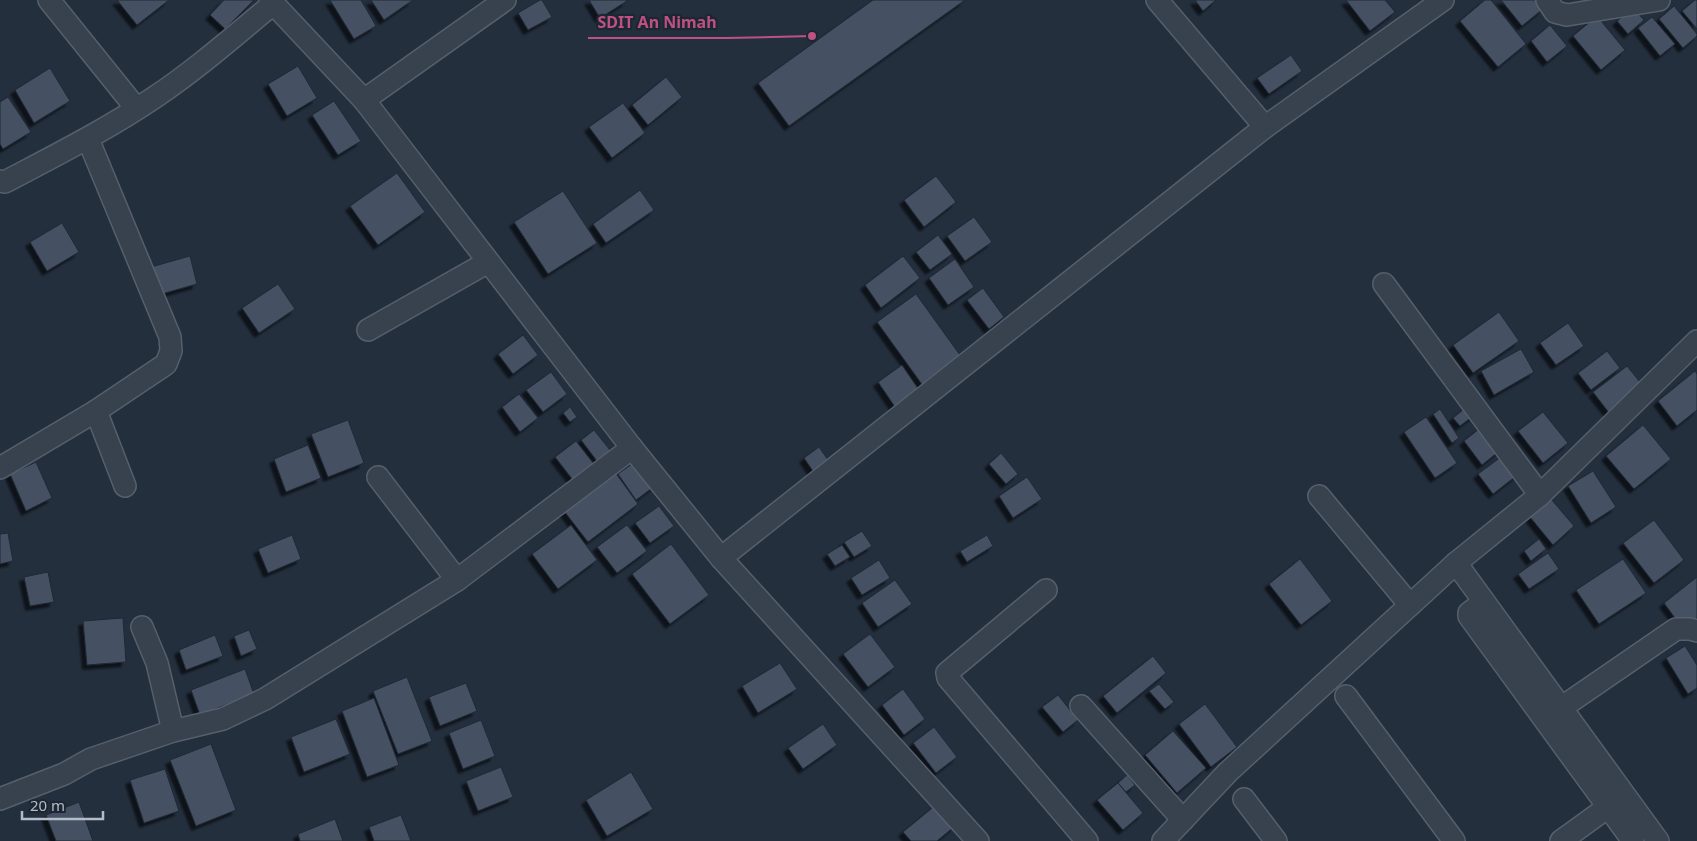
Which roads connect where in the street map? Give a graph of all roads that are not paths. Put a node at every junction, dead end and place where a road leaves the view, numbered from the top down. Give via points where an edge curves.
1 (49, 0) edge
2 (505, 0) edge
3 (1157, 0) edge
4 (1443, 0) edge
5 (1547, 0) edge
6 (1659, 0) edge
7 (271, 2) edge
8 (364, 100) junction
9 (136, 108) junction
10 (1265, 127) junction
11 (88, 139) junction
12 (0, 181) edge
13 (488, 262) junction
14 (1384, 284) dead end
15 (368, 330) dead end
16 (1697, 341) edge
17 (96, 411) junction
18 (632, 448) junction
19 (0, 468) edge
20 (378, 477) dead end
21 (126, 486) dead end
22 (1540, 495) junction
23 (1319, 496) dead end
24 (721, 558) junction
25 (1456, 563) junction
26 (457, 580) junction
27 (1046, 590) dead end
28 (1484, 602) junction
29 (1410, 605) junction
30 (142, 627) dead end
31 (1697, 631) edge
32 (1346, 696) dead end
33 (1081, 706) dead end
34 (1562, 708) junction
35 (173, 731) junction
36 (0, 799) edge
37 (1244, 799) dead end
38 (1608, 806) junction
39 (1183, 820) junction
40 (978, 841) edge
41 (1087, 841) edge
42 (1163, 841) edge
43 (1276, 841) edge
44 (1454, 841) edge
45 (1561, 841) edge
46 (1633, 841) edge
47 (1658, 841) edge

1 - 9 street
2 - 8 street
3 - 10 street
4 - 10 street
5 - 6 street via 1555,12 1567,15
7 - 8 street
7 - 9 street via 196,68
8 - 13 street
9 - 11 street
10 - 24 street
11 - 12 street via 5,182
11 - 17 street via 170,337 171,351 166,364
13 - 15 street
13 - 18 street
14 - 22 street
16 - 22 street
17 - 19 street
17 - 21 street
18 - 24 street
18 - 26 street
20 - 26 street
22 - 25 street
23 - 29 street
24 - 40 street
25 - 28 street
25 - 29 street
26 - 35 street via 266,699 223,720
27 - 41 street via 947,674
28 - 34 street
28 - 38 street via 1469,616
29 - 39 street via 1228,772
30 - 35 street via 157,663
31 - 34 street via 1676,629
32 - 44 street
33 - 39 street
34 - 47 street
35 - 36 street via 91,760
37 - 43 street
38 - 45 street
38 - 46 street
39 - 42 street

